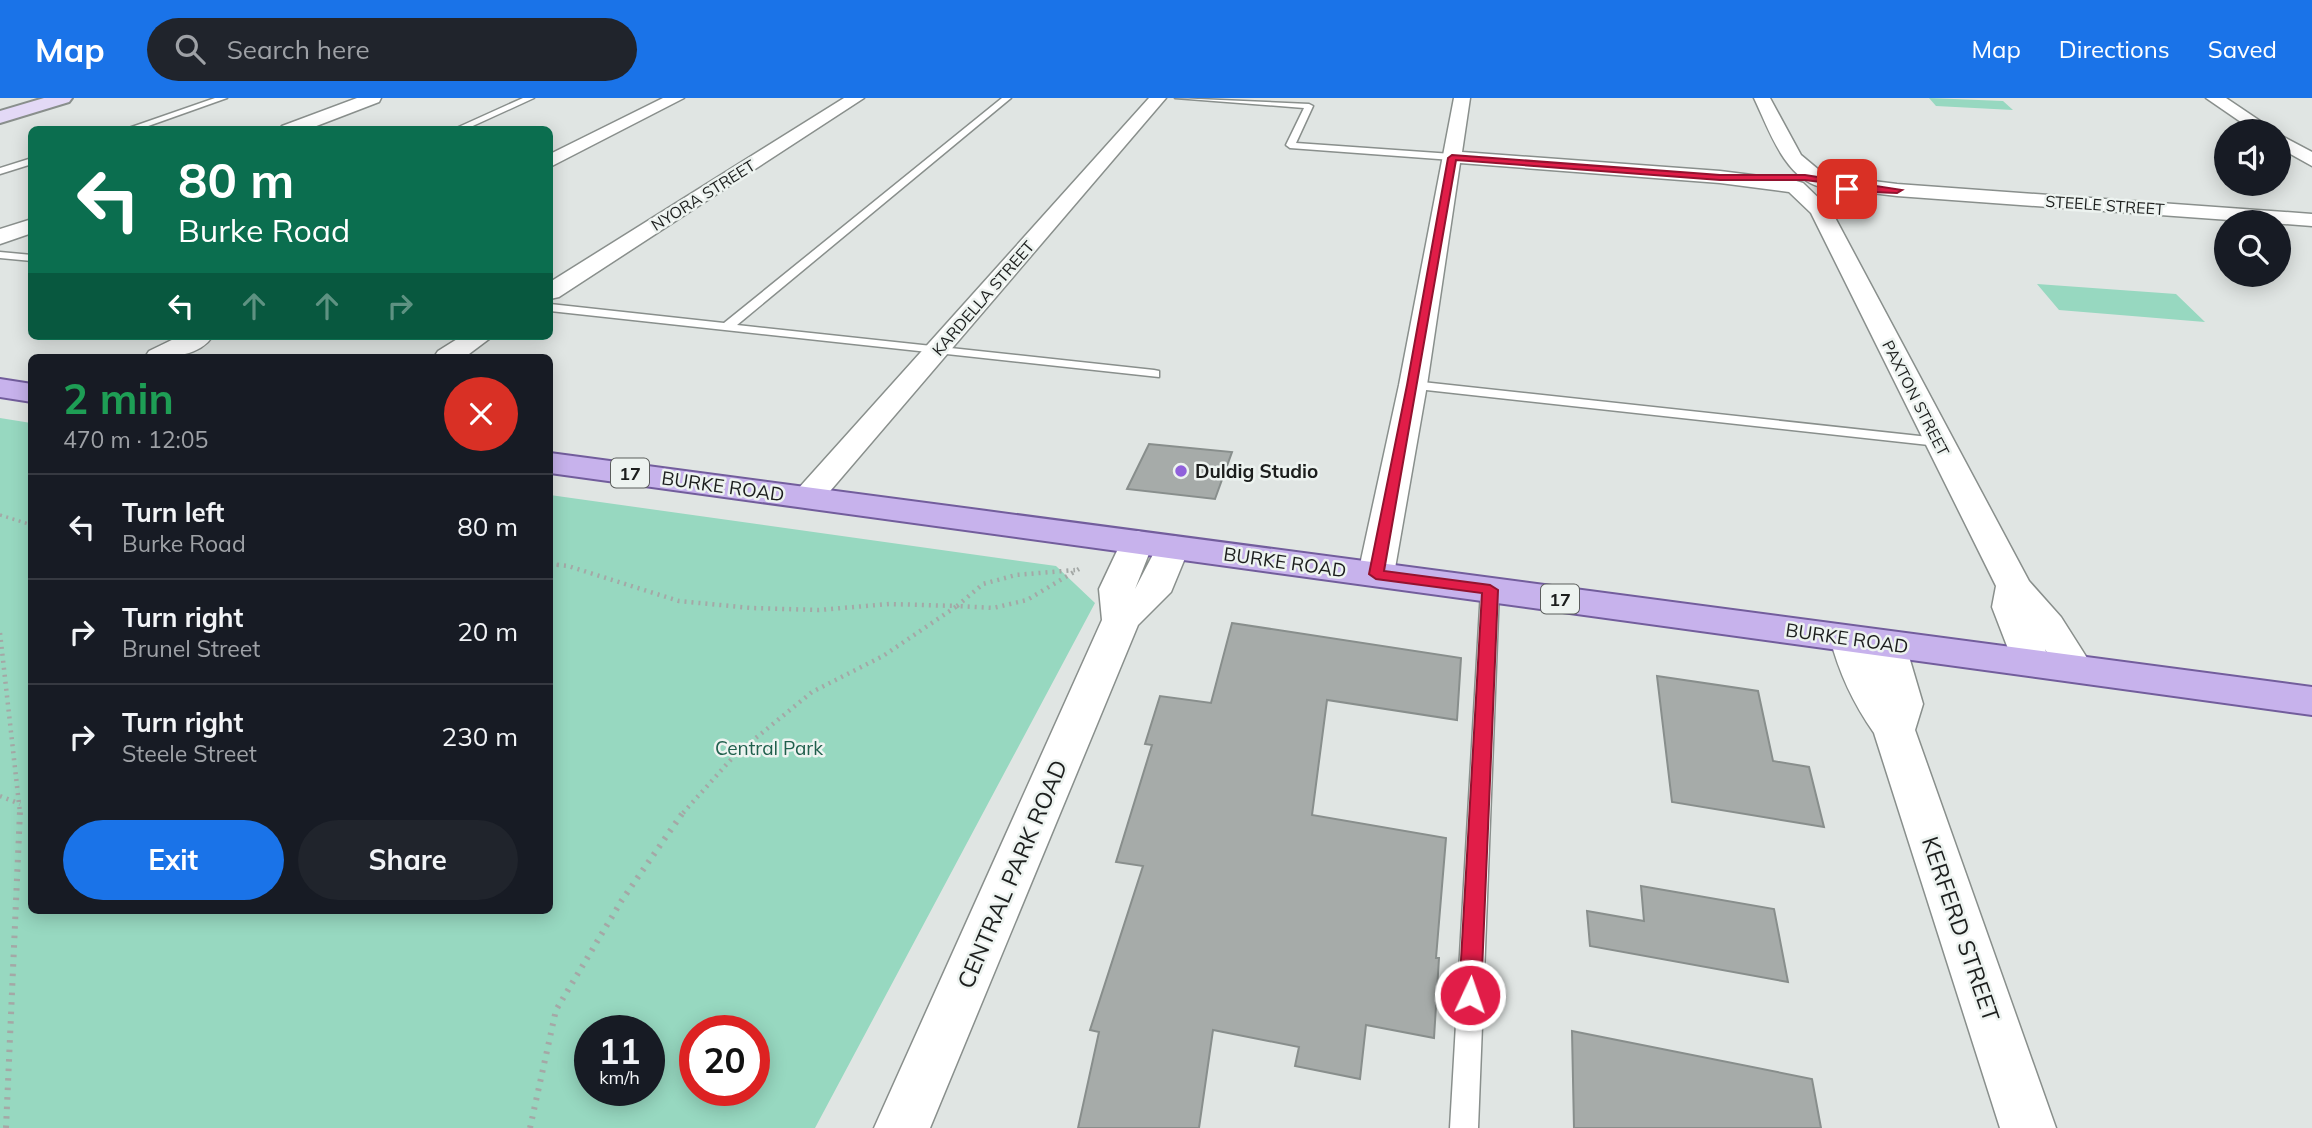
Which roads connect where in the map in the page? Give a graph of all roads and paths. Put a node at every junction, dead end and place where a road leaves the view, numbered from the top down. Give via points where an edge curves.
1 (64, 98) edge
2 (223, 98) edge
3 (373, 98) edge
4 (530, 98) edge
5 (676, 98) edge
6 (856, 98) edge
7 (1007, 98) edge
8 (1158, 98) edge
9 (1179, 98) edge
10 (1462, 98) edge
11 (1762, 98) edge
12 (2214, 98) edge
13 (0, 117) edge
14 (2247, 119) edge
15 (139, 126) edge
16 (299, 126) edge
17 (465, 126) edge
18 (2291, 147) edge
19 (1452, 158) junction
20 (553, 160) edge
21 (2312, 160) edge
22 (28, 162) edge
23 (0, 171) edge
24 (1793, 177) junction
25 (1820, 190) junction
26 (2312, 220) edge
27 (28, 226) edge
28 (0, 237) edge
29 (0, 255) edge
30 (28, 258) edge
31 (553, 290) edge
32 (553, 309) edge
33 (726, 328) junction
34 (192, 340) edge
35 (474, 340) edge
36 (936, 351) junction
37 (164, 354) edge
38 (452, 354) edge
39 (1154, 374) dead end
40 (1413, 385) junction
41 (0, 388) edge
42 (28, 392) edge
43 (1938, 442) junction
44 (553, 463) edge
45 (808, 497) junction
46 (0, 515) edge
47 (28, 524) edge
48 (1155, 544) junction
49 (553, 564) edge
50 (1376, 574) junction
51 (2014, 586) junction
52 (1490, 590) junction
53 (957, 606) junction
54 (0, 633) edge
55 (0, 639) edge
56 (1867, 640) junction
57 (2031, 663) junction
58 (2075, 669) junction
59 (2312, 701) edge
60 (0, 796) edge
61 (20, 804) junction
62 (6, 1128) edge
63 (530, 1128) edge
64 (902, 1128) edge
65 (1464, 1128) edge
66 (2028, 1128) edge

1 - 13 main road
2 - 15 lane
3 - 16 street
4 - 17 lane
5 - 20 street
6 - 31 street, NYORA STREET
7 - 33 lane
8 - 36 street, KARDELLA STREET
9 - 19 lane via 1309,106 1290,145
10 - 19 street
11 - 24 street, PAXTON STREET
12 - 14 street
18 - 21 street
19 - 24 street via 1720,177
19 - 40 street
22 - 23 lane
24 - 25 street, PAXTON STREET
24 - 25 street, STEELE STREET
25 - 26 street, STEELE STREET via 1897,190
25 - 43 street, PAXTON STREET
27 - 28 street
29 - 30 lane
32 - 33 lane
33 - 36 lane
34 - 37 street
35 - 38 street
36 - 39 lane
36 - 45 street, KARDELLA STREET
40 - 43 lane
40 - 50 street
41 - 42 main road
43 - 51 street, PAXTON STREET
44 - 45 main road, BURKE ROAD / 17
45 - 48 main road, BURKE ROAD / 17
46 - 47 path
48 - 50 main road, BURKE ROAD / 17
48 - 64 street, CENTRAL PARK ROAD via 1153,592 1121,620
49 - 53 path via 679,601 819,610 889,604
50 - 52 main road, BURKE ROAD / 17
51 - 57 street, PAXTON STREET via 2010,607
51 - 58 street, PAXTON STREET via 2040,611
52 - 56 main road, BURKE ROAD / 17
52 - 65 lane
53 - 53 path via 993,608 1027,600 1079,569 1017,575 984,584
53 - 63 path via 883,656 812,692 735,755 688,805 622,900 556,1010
54 - 55 path
55 - 61 path
56 - 57 main road, BURKE ROAD / 17
56 - 66 street, KERFERD STREET via 1903,704 1894,730
57 - 58 main road, BURKE ROAD / 17
58 - 59 main road, BURKE ROAD / 17
60 - 61 path
61 - 62 path

